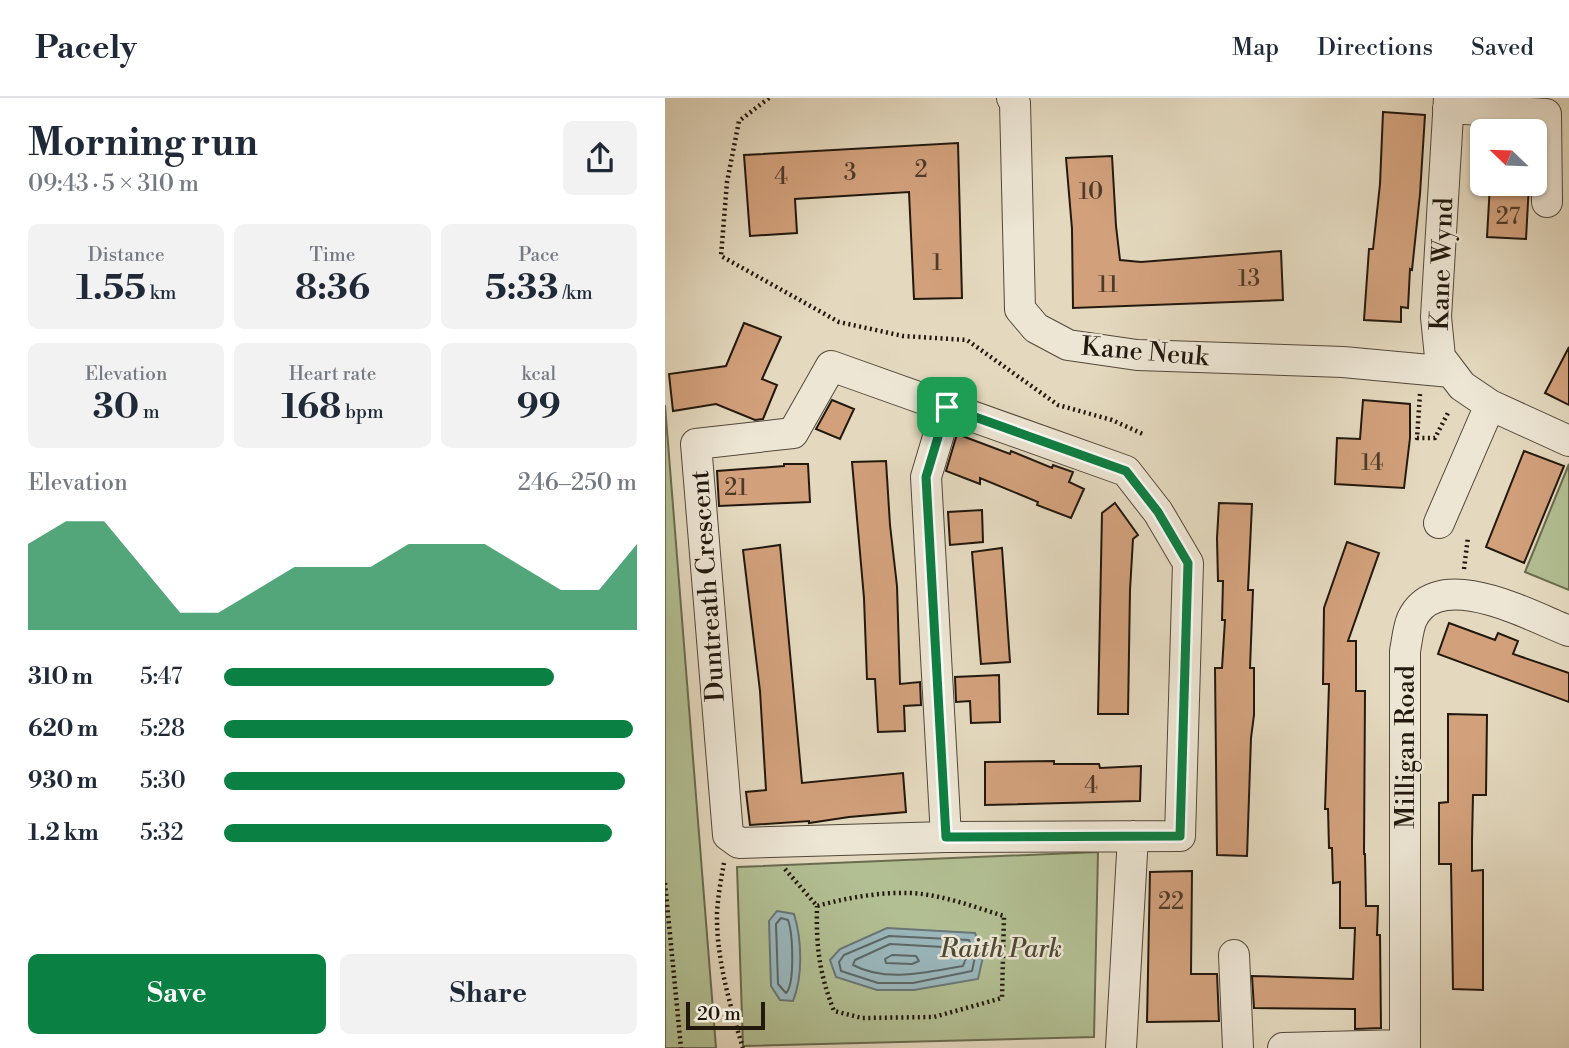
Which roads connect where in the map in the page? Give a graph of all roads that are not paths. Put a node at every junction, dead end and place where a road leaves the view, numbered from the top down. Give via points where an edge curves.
1 (1012, 98) edge
2 (1448, 103) edge
3 (1548, 202) dead end
4 (1471, 390) junction
5 (947, 407) junction
6 (1569, 441) edge
7 (1439, 523) dead end
8 (1569, 632) edge
9 (1133, 836) junction
10 (946, 837) junction
11 (1234, 956) dead end
12 (1405, 1046) edge
13 (1121, 1048) edge
14 (1238, 1048) edge
15 (1283, 1048) edge

1 - 4 street, Kane Neuk via 1020,309 1036,328 1068,345 1137,355 1343,362
2 - 3 street via 1546,114
2 - 4 street, Kane Wynd via 1436,317 1440,357
4 - 6 street
4 - 7 street
5 - 9 street, Duntreath Crescent via 1126,471 1158,512 1188,563 1180,836
5 - 10 street via 926,477
5 - 10 street, Duntreath Crescent via 831,366 793,433 696,444 743,840
8 - 12 street, Milligan Road via 1481,596 1461,594 1433,600 1412,619 1405,651
9 - 10 street
9 - 13 street
11 - 14 street
12 - 15 street

